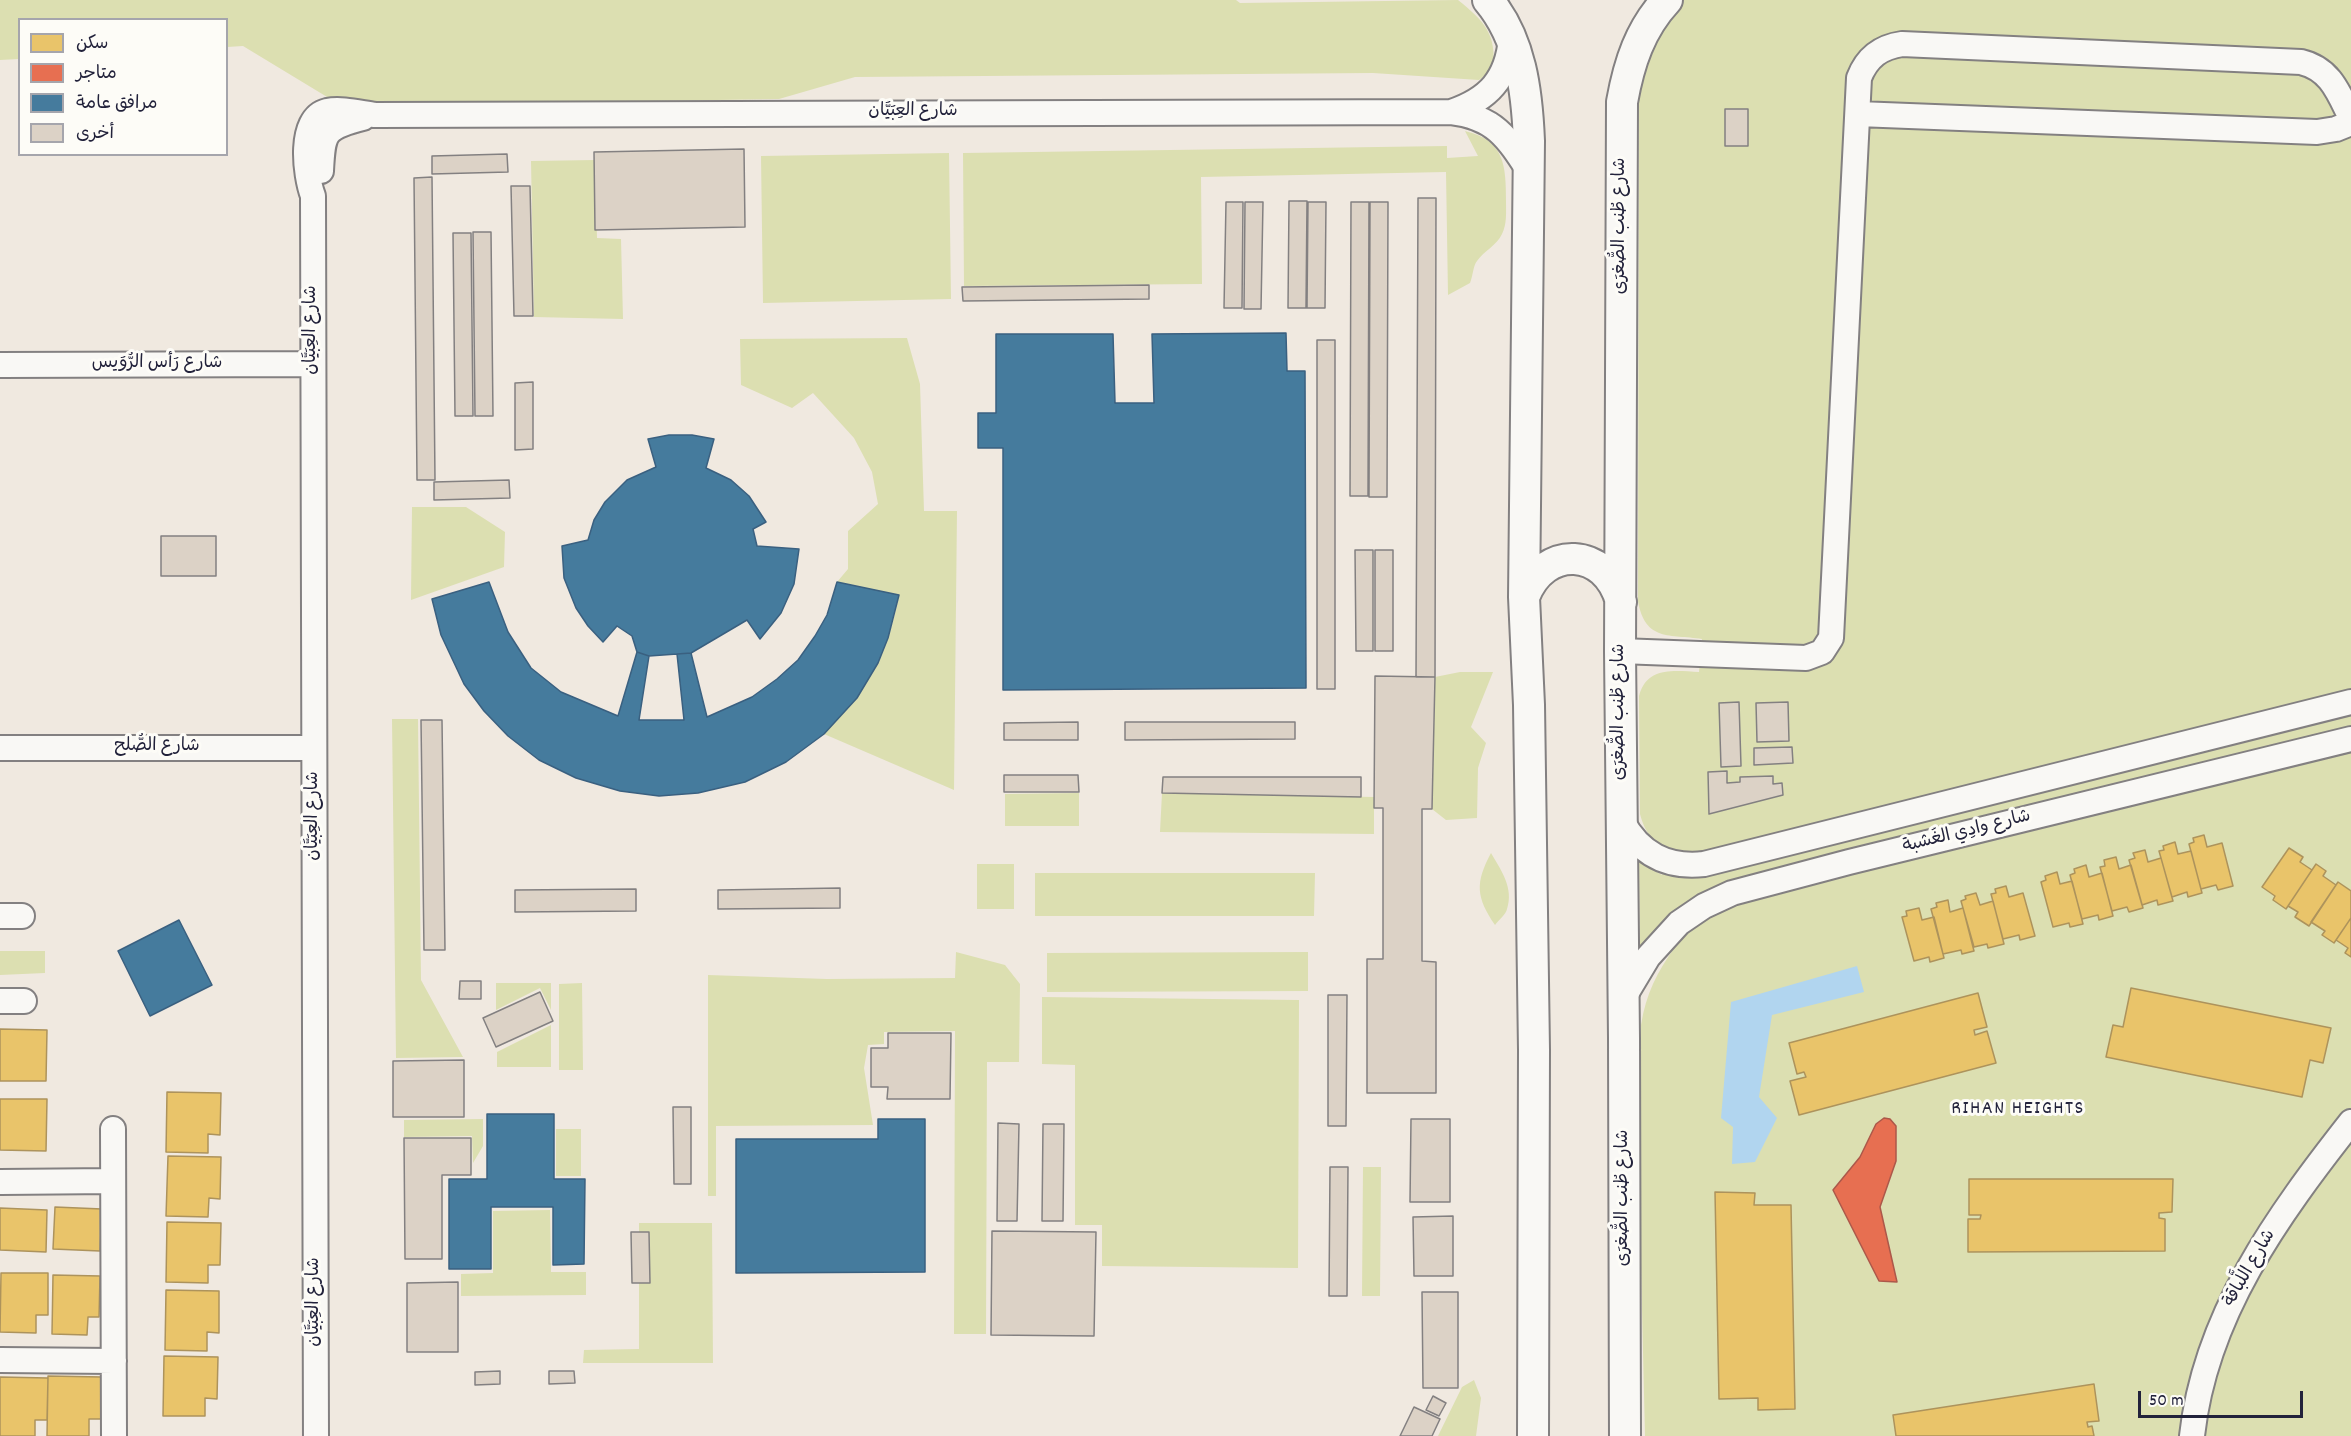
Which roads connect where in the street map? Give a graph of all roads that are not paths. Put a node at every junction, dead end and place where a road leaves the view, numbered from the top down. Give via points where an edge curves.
1 (1488, 0) edge
2 (1667, 0) edge
3 (1511, 38) junction
4 (1451, 112) junction
5 (1858, 114) junction
6 (2351, 118) edge
7 (2351, 123) edge
8 (1529, 171) junction
9 (313, 364) junction
10 (0, 365) edge
11 (1524, 597) junction
12 (1622, 602) junction
13 (1620, 651) junction
14 (2351, 702) edge
15 (2351, 739) edge
16 (0, 748) edge
17 (314, 748) junction
18 (1622, 821) junction
19 (1624, 997) junction
20 (0, 1001) edge
21 (24, 1001) dead end
22 (2351, 1122) edge
23 (113, 1129) dead end
24 (113, 1181) junction
25 (0, 1182) edge
26 (0, 1360) edge
27 (114, 1361) junction
28 (114, 1436) edge
29 (316, 1436) edge
30 (1533, 1436) edge
31 (1625, 1436) edge
32 (2192, 1436) edge

1 - 3 street
2 - 12 street, شارع طُنب الصُّغرَى via 1640,39 1628,69 1622,102
3 - 4 street, شارع العِبَيَّان via 1510,55 1494,86 1482,98
3 - 8 street via 1526,99
4 - 8 street, شارع العِبَيَّان via 1492,125 1513,145
4 - 9 street, شارع العِبَيَّان via 375,115 339,124 327,134 322,150 321,175 313,196
5 - 6 street via 1863,69 1875,54 1902,44 2301,63 2327,75
5 - 7 street via 2317,132
5 - 13 street via 1831,639 1822,652 1806,658
8 - 11 street
9 - 10 street, شارع رَأس الرُّوَيس
9 - 17 street, شارع العِبَيَّان
11 - 12 street via 1537,573 1548,564 1575,559 1601,567 1611,577
11 - 30 street via 1534,1050
12 - 13 street, شارع طُنب الصُّغرَى
13 - 18 street, شارع طُنب الصُّغرَى
14 - 18 street, شارع وادِي الغَشبة via 1704,864 1659,859 1637,843
15 - 19 street, شارع وادِي الغَشبة via 1732,893 1679,923 1648,957
16 - 17 street, شارع الصُّلح
17 - 29 street, شارع العِبَيَّان
18 - 19 street, شارع طُنب الصُّغرَى
19 - 31 street, شارع طُنب الصُّغرَى
20 - 21 street
22 - 32 street, شارع اللَّباقة via 2304,1183 2228,1306 2212,1346
23 - 24 street
24 - 25 street
24 - 27 street
26 - 27 street
27 - 28 street

